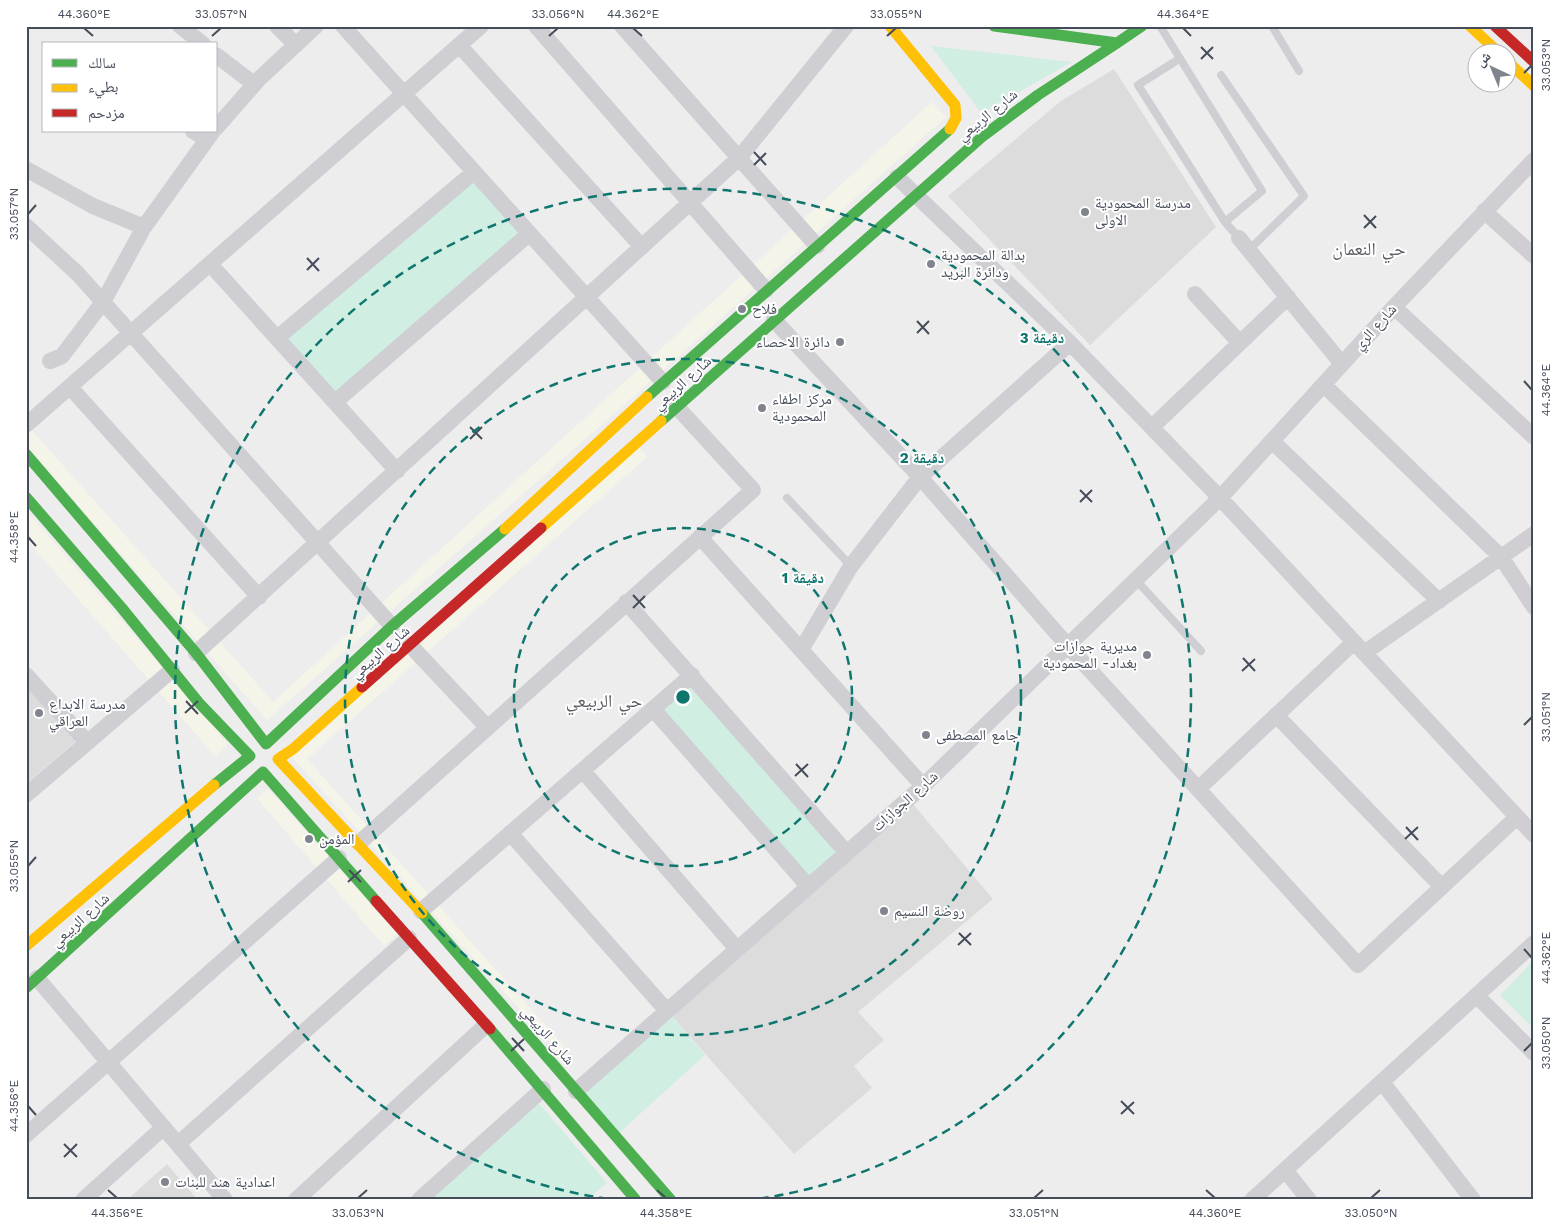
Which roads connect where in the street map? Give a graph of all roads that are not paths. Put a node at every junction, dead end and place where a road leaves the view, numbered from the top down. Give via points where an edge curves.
1 (180, 26) edge
2 (277, 26) edge
3 (316, 26) edge
4 (343, 26) edge
5 (481, 26) edge
6 (536, 26) edge
7 (622, 26) edge
8 (846, 26) edge
9 (890, 26) edge
10 (994, 26) edge
11 (1142, 26) edge
12 (1160, 26) edge
13 (1272, 26) edge
14 (1470, 26) edge
15 (1495, 26) edge
16 (1051, 31) edge
17 (200, 42) edge
18 (1487, 42) edge
19 (1117, 43) junction
20 (296, 45) junction
21 (459, 45) junction
22 (218, 56) edge
23 (1179, 59) junction
24 (1534, 62) edge
25 (1299, 71) dead end
26 (1518, 71) edge
27 (1221, 75) dead end
28 (254, 84) junction
29 (1534, 86) edge
30 (404, 93) junction
31 (218, 121) edge
32 (207, 132) edge
33 (739, 158) junction
34 (1534, 160) edge
35 (26, 169) edge
36 (474, 172) junction
37 (897, 177) junction
38 (914, 195) junction
39 (690, 203) junction
40 (1484, 211) junction
41 (1224, 222) junction
42 (26, 226) edge
43 (144, 227) junction
44 (529, 234) junction
45 (1244, 244) junction
46 (816, 246) junction
47 (642, 247) junction
48 (1534, 256) edge
49 (210, 264) junction
50 (766, 290) junction
51 (1195, 294) dead end
52 (1288, 297) junction
53 (586, 298) junction
54 (103, 302) junction
55 (1394, 307) junction
56 (774, 320) junction
57 (130, 334) junction
58 (278, 338) junction
59 (1070, 343) junction
60 (1240, 343) junction
61 (50, 362) dead end
62 (1342, 364) junction
63 (663, 382) junction
64 (1324, 385) junction
65 (70, 387) junction
66 (335, 402) junction
67 (677, 407) junction
68 (26, 425) edge
69 (1152, 427) junction
70 (1534, 437) edge
71 (1273, 442) junction
72 (26, 454) edge
73 (397, 471) junction
74 (920, 476) junction
75 (26, 497) edge
76 (541, 497) junction
77 (787, 498) dead end
78 (1220, 498) junction
79 (556, 516) junction
80 (515, 520) junction
81 (1534, 534) edge
82 (700, 537) junction
83 (529, 540) junction
84 (318, 543) junction
85 (1501, 557) junction
86 (851, 566) junction
87 (1136, 580) junction
88 (259, 597) junction
89 (1440, 600) junction
90 (626, 602) junction
91 (1534, 607) edge
92 (392, 626) junction
93 (410, 645) junction
94 (1068, 646) junction
95 (1359, 648) junction
96 (801, 650) junction
97 (1201, 651) dead end
98 (196, 654) junction
99 (172, 670) junction
100 (26, 675) edge
101 (692, 675) junction
102 (653, 709) junction
103 (1276, 715) junction
104 (254, 727) junction
105 (487, 727) junction
106 (276, 732) junction
107 (87, 742) junction
108 (236, 743) junction
109 (266, 744) junction
110 (293, 749) junction
111 (250, 756) junction
112 (278, 759) junction
113 (235, 767) junction
114 (583, 771) junction
115 (263, 772) junction
116 (293, 773) junction
117 (251, 785) junction
118 (923, 786) junction
119 (275, 788) junction
120 (1198, 789) junction
121 (26, 795) edge
122 (1517, 817) junction
123 (510, 833) junction
124 (1534, 835) edge
125 (359, 843) junction
126 (847, 852) junction
127 (339, 858) junction
128 (808, 886) junction
129 (1442, 887) junction
130 (421, 911) junction
131 (409, 938) junction
132 (1534, 943) edge
133 (26, 946) edge
134 (737, 949) junction
135 (32, 983) edge
136 (1477, 996) junction
137 (666, 1011) junction
138 (485, 1026) junction
139 (1534, 1053) edge
140 (550, 1060) junction
141 (108, 1062) junction
142 (1382, 1082) junction
143 (538, 1083) junction
144 (574, 1088) junction
145 (554, 1102) junction
146 (164, 1127) junction
147 (26, 1134) edge
148 (178, 1144) junction
149 (1285, 1170) junction
150 (83, 1200) edge
151 (225, 1200) edge
152 (296, 1200) edge
153 (419, 1200) edge
154 (636, 1200) edge
155 (671, 1200) edge
156 (1252, 1200) edge
157 (1309, 1200) edge
158 (1473, 1200) edge

1 - 17 street
2 - 20 street
3 - 20 street
4 - 30 street
5 - 21 street
6 - 39 street
7 - 33 street
8 - 33 street
9 - 37 street, شارع الربيعي via 953,101 956,114 949,131
10 - 16 street
11 - 19 street, شارع الربيعي
12 - 23 lane
13 - 25 lane
14 - 18 street
15 - 24 street
16 - 19 street
19 - 38 street, شارع الربيعي via 1010,115
20 - 28 street
21 - 30 street
21 - 47 street
22 - 28 street
23 - 41 lane via 1262,191
23 - 41 lane via 1138,85
26 - 29 street
27 - 45 lane via 1304,196
28 - 31 street
30 - 36 street
30 - 49 street
32 - 43 street
33 - 39 street
33 - 46 street
34 - 40 street, شارع الري
35 - 43 street via 93,206
36 - 44 street
36 - 58 street
37 - 38 street
37 - 46 street, شارع الربيعي
38 - 56 street, شارع الربيعي
38 - 59 street
39 - 47 street
39 - 50 street
40 - 48 street
40 - 55 street, شارع الري
41 - 45 lane
42 - 54 street
43 - 54 street
44 - 53 street
44 - 66 street
45 - 52 street
46 - 50 street, شارع الربيعي
47 - 53 street
49 - 57 street
49 - 58 street
50 - 63 street, شارع الربيعي
51 - 60 street
52 - 60 street
52 - 62 street
53 - 63 street
53 - 73 street
54 - 57 street
54 - 61 street via 62,356
55 - 62 street, شارع الري
55 - 70 street
56 - 67 street, شارع الربيعي
56 - 74 street
57 - 65 street
57 - 84 street
58 - 66 street
59 - 69 street
59 - 74 street
60 - 69 street
62 - 64 street, شارع الري
63 - 76 street, شارع الربيعي
64 - 71 street, شارع الري
64 - 85 street
65 - 68 street
65 - 88 street
66 - 73 street
67 - 79 street, شارع الربيعي
67 - 82 street via 753,490
69 - 78 street
71 - 78 street, شارع الري
71 - 89 street
72 - 98 street, شارع الربيعي
73 - 84 street
74 - 86 street
74 - 94 street
75 - 99 street
76 - 79 street via 537,506 540,513 546,517
76 - 80 street, شارع الربيعي
77 - 86 lane
78 - 87 street, شارع الجوازات
78 - 95 street
79 - 83 street, شارع الربيعي
80 - 83 street via 527,519 533,523 534,531
80 - 92 street, شارع الربيعي
81 - 85 street
82 - 90 street
82 - 96 street
83 - 93 street, شارع الربيعي
84 - 88 street
84 - 92 street
85 - 89 street
85 - 91 street
86 - 96 street
87 - 94 street, شارع الجوازات
87 - 97 lane
88 - 98 street
89 - 95 street
90 - 101 street
90 - 105 street
92 - 106 street, شارع الربيعي
93 - 105 street
93 - 110 street, شارع الربيعي
94 - 118 street, شارع الجوازات
94 - 120 street
95 - 103 street
95 - 122 street
96 - 118 street
98 - 104 street, شارع الربيعي
99 - 107 street
99 - 108 street
100 - 107 street
101 - 102 street
101 - 126 street
102 - 114 street
102 - 128 street
103 - 120 street
103 - 129 street
104 - 106 street
104 - 108 street via 256,738 252,744
104 - 109 street, شارع الربيعي
105 - 125 street
106 - 109 street, شارع الربيعي
106 - 110 street via 274,741 277,747
107 - 121 street
108 - 111 street
108 - 113 street
109 - 111 street, شارع الربيعي via 254,748
109 - 112 street, شارع الربيعي via 276,751
110 - 112 street, شارع الربيعي
110 - 116 street via 289,761
111 - 113 street, شارع الربيعي
111 - 115 street via 255,768
112 - 115 street, شارع الربيعي via 271,770
112 - 116 street, شارع الربيعي
113 - 117 street via 245,764 252,768 255,775
113 - 133 street, شارع الربيعي
114 - 123 street
114 - 134 street
115 - 117 street, شارع الربيعي
115 - 119 street
116 - 119 street via 285,769 278,771 274,777
116 - 125 street, شارع الربيعي
117 - 119 street via 264,783
117 - 135 street, شارع الربيعي
118 - 126 street, شارع الجوازات
119 - 127 street
120 - 129 street via 1358,965
122 - 124 street
122 - 129 street
123 - 130 street
123 - 137 street
125 - 130 street, شارع الربيعي
126 - 128 street, شارع الجوازات
127 - 131 street
127 - 141 street
128 - 134 street, شارع الجوازات
130 - 140 street, شارع الربيعي
131 - 138 street
131 - 148 street
132 - 136 street
134 - 137 street, شارع الجوازات
135 - 141 street
136 - 139 street
136 - 142 street
137 - 144 street, شارع الجوازات
138 - 143 street
138 - 152 street
140 - 143 street via 552,1071 548,1078
140 - 144 street, شارع الربيعي
141 - 146 street
141 - 147 street
142 - 149 street
142 - 158 street
143 - 145 street
143 - 153 street
144 - 145 street via 562,1082 555,1084 552,1091
144 - 155 street, شارع الربيعي
145 - 154 street
146 - 148 street
146 - 150 street
148 - 151 street
149 - 156 street
149 - 157 street

